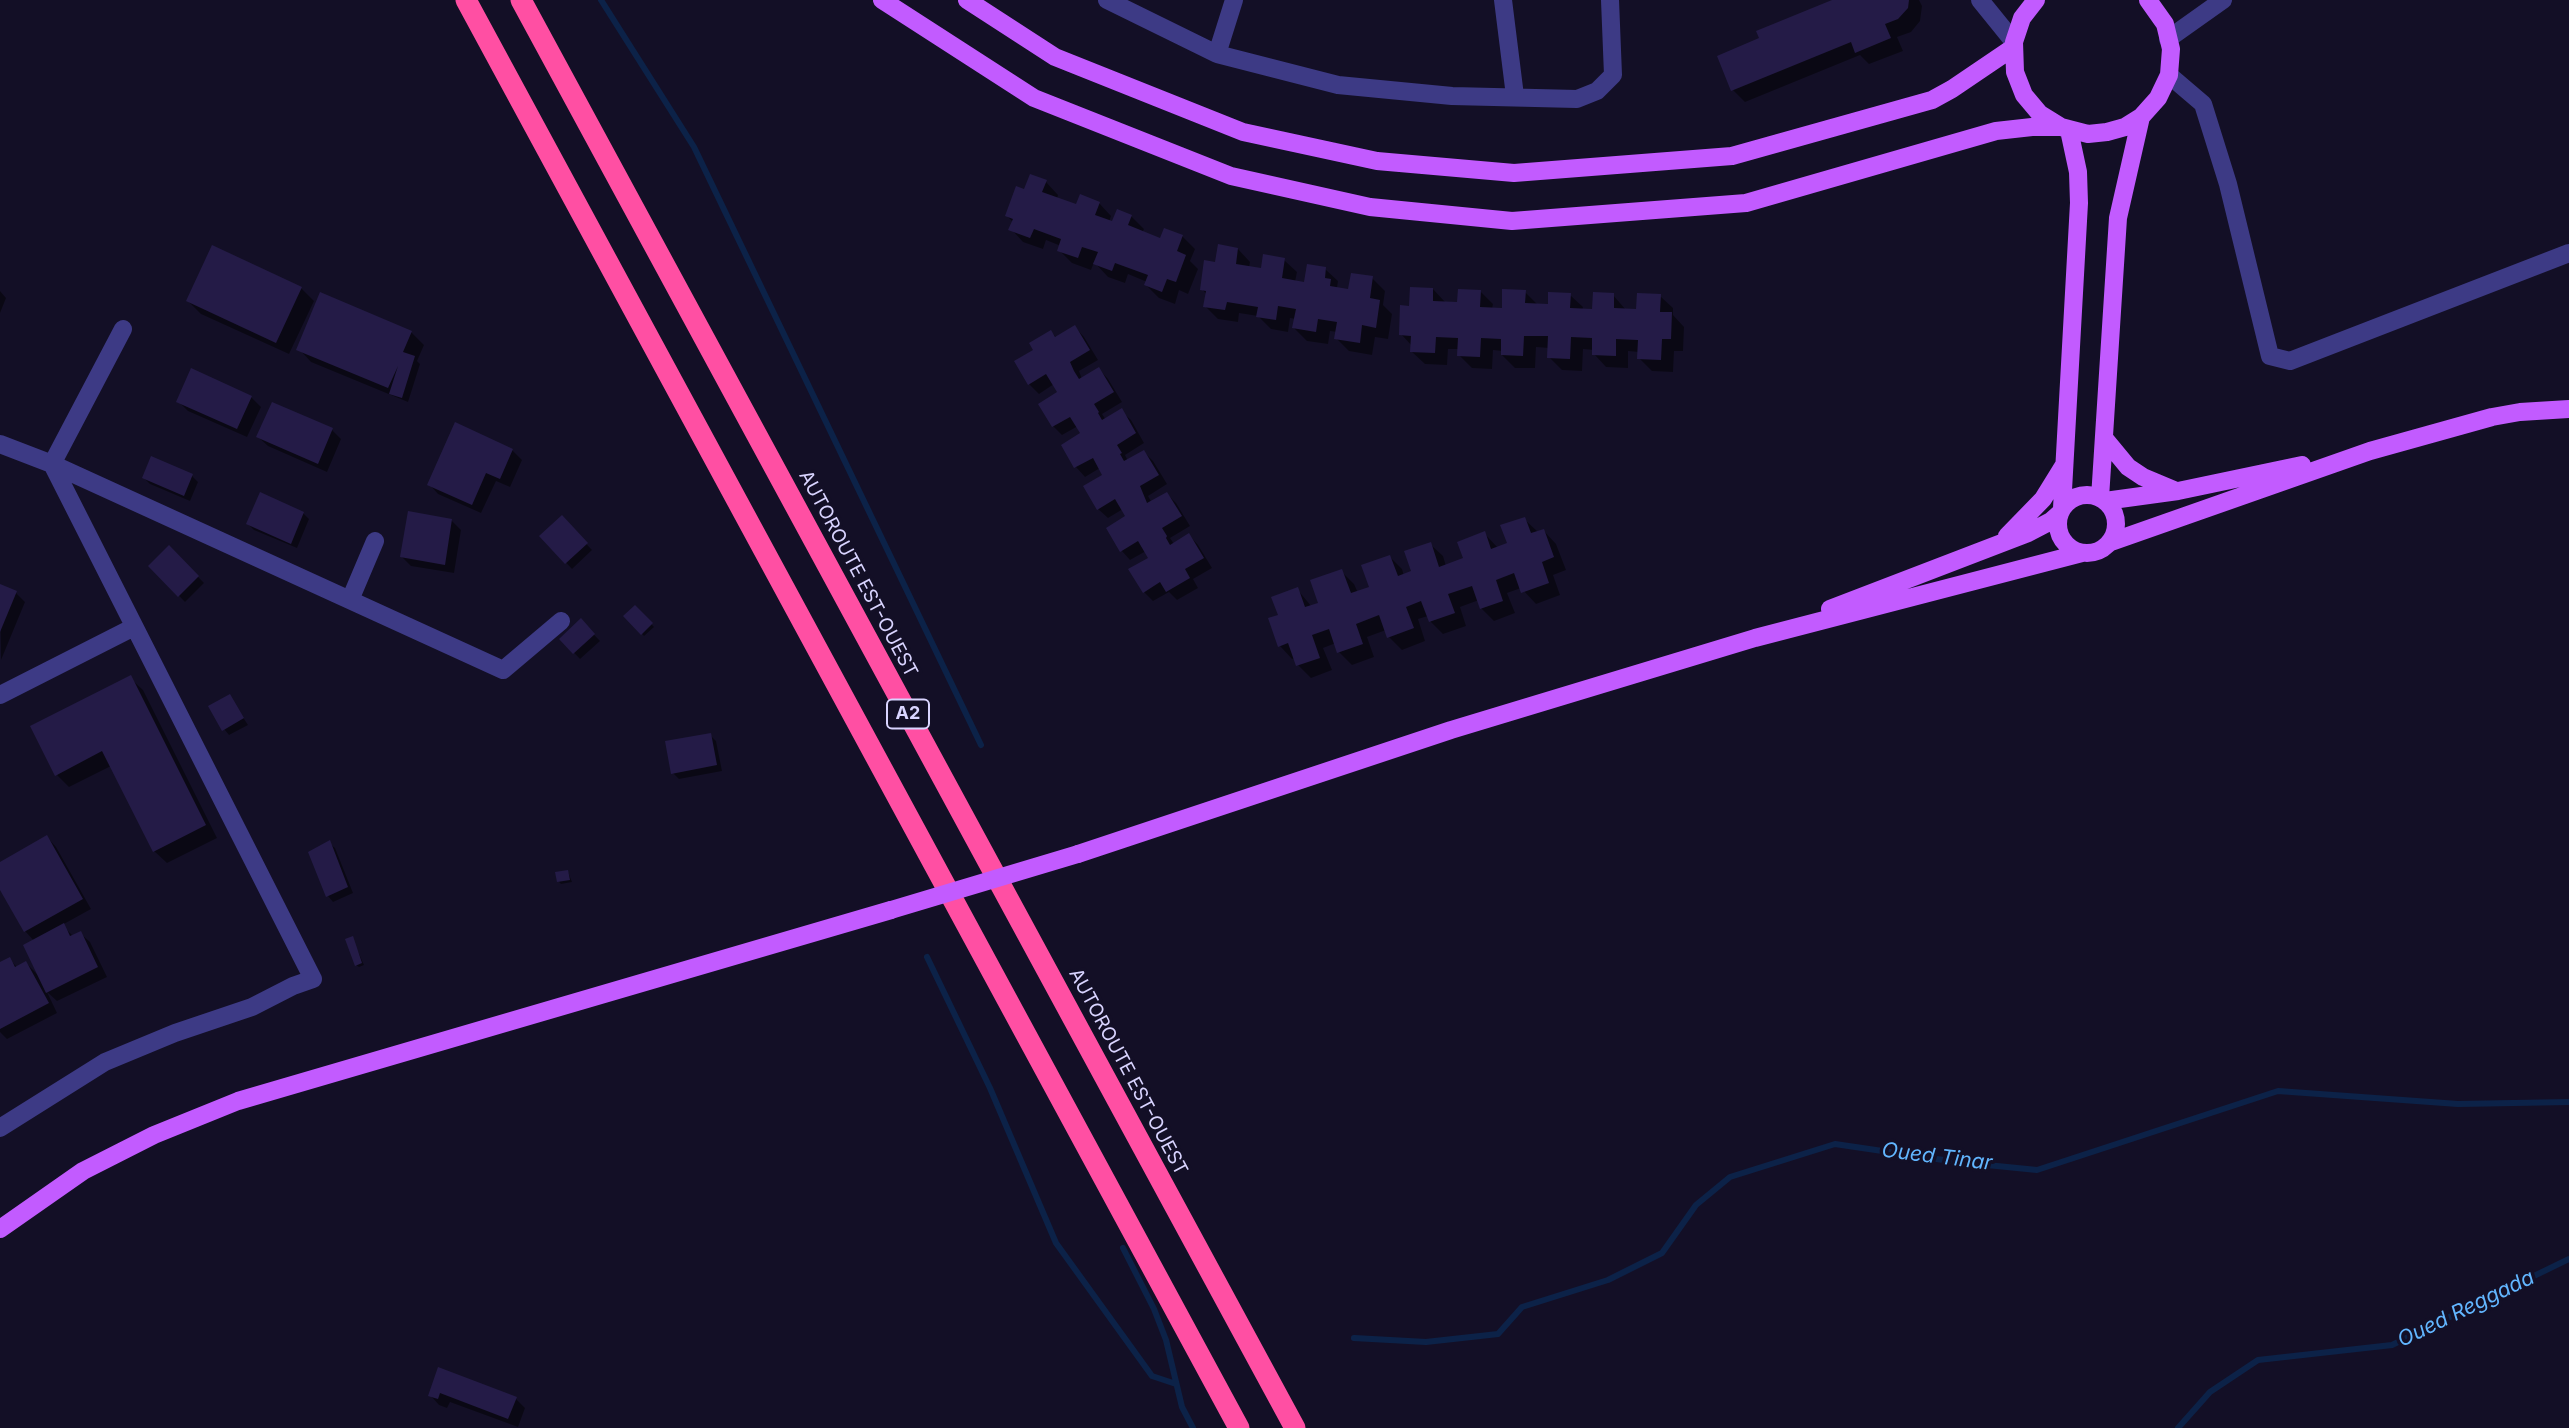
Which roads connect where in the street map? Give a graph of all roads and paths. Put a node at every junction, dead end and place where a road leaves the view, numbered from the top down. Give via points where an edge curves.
1 (466, 0) edge
2 (522, 0) edge
3 (882, 0) edge
4 (967, 0) edge
5 (1107, 0) edge
6 (1234, 0) edge
7 (1503, 0) edge
8 (1610, 0) edge
9 (1980, 0) edge
10 (2036, 0) edge
11 (2223, 0) edge
12 (2152, 1) edge
13 (2168, 39) junction
14 (2014, 44) junction
15 (1217, 54) junction
16 (2169, 75) junction
17 (1516, 96) junction
18 (2141, 117) junction
19 (2065, 129) junction
20 (2569, 253) edge
21 (123, 330) dead end
22 (2569, 409) edge
23 (2104, 438) junction
24 (0, 444) edge
25 (2370, 451) junction
26 (2066, 462) junction
27 (52, 464) junction
28 (2178, 491) junction
29 (2103, 500) junction
30 (2061, 510) junction
31 (375, 541) dead end
32 (2111, 542) junction
33 (1995, 545) junction
34 (2082, 554) junction
35 (350, 600) junction
36 (561, 621) dead end
37 (134, 627) junction
38 (1755, 638) junction
39 (0, 695) edge
40 (0, 1128) edge
41 (0, 1229) edge
42 (1239, 1428) edge
43 (1295, 1428) edge

1 - 42 highway, A2
2 - 43 highway, AUTOROUTE EST-OUEST / A2
3 - 19 main road via 1034,98 1231,176 1370,208 1512,221 1746,203 1996,131
4 - 14 main road via 1055,57 1243,132 1377,161 1514,173 1732,156 1931,100
5 - 15 street
6 - 15 street
7 - 17 street
8 - 17 street via 1613,75 1597,90 1577,99
9 - 14 street
10 - 14 main road via 2022,18
11 - 13 street
12 - 13 main road
13 - 16 main road
14 - 19 main road via 2015,72 2024,95 2040,114
15 - 17 street via 1338,85 1452,96
16 - 18 main road via 2158,98
16 - 20 street via 2203,104 2228,184 2270,356 2290,361
18 - 19 main road via 2107,132
18 - 23 main road via 2118,218
19 - 26 main road via 2079,186
21 - 27 street
22 - 25 main road via 2492,417
23 - 28 main road via 2128,467
23 - 29 main road
24 - 27 street
25 - 28 main road
25 - 32 main road
26 - 30 main road
26 - 33 main road via 2028,516
27 - 35 street
27 - 37 street
28 - 29 main road
29 - 30 main road via 2079,496
29 - 32 main road via 2115,516
30 - 33 main road via 2040,527
30 - 34 main road via 2061,538
31 - 35 street
32 - 34 main road via 2098,552
33 - 38 main road
34 - 38 main road
35 - 36 street via 503,670
37 - 39 street
37 - 40 street via 313,979 105,1062
38 - 41 main road, bridge via 1451,730 1078,854 238,1101 154,1135 83,1171

